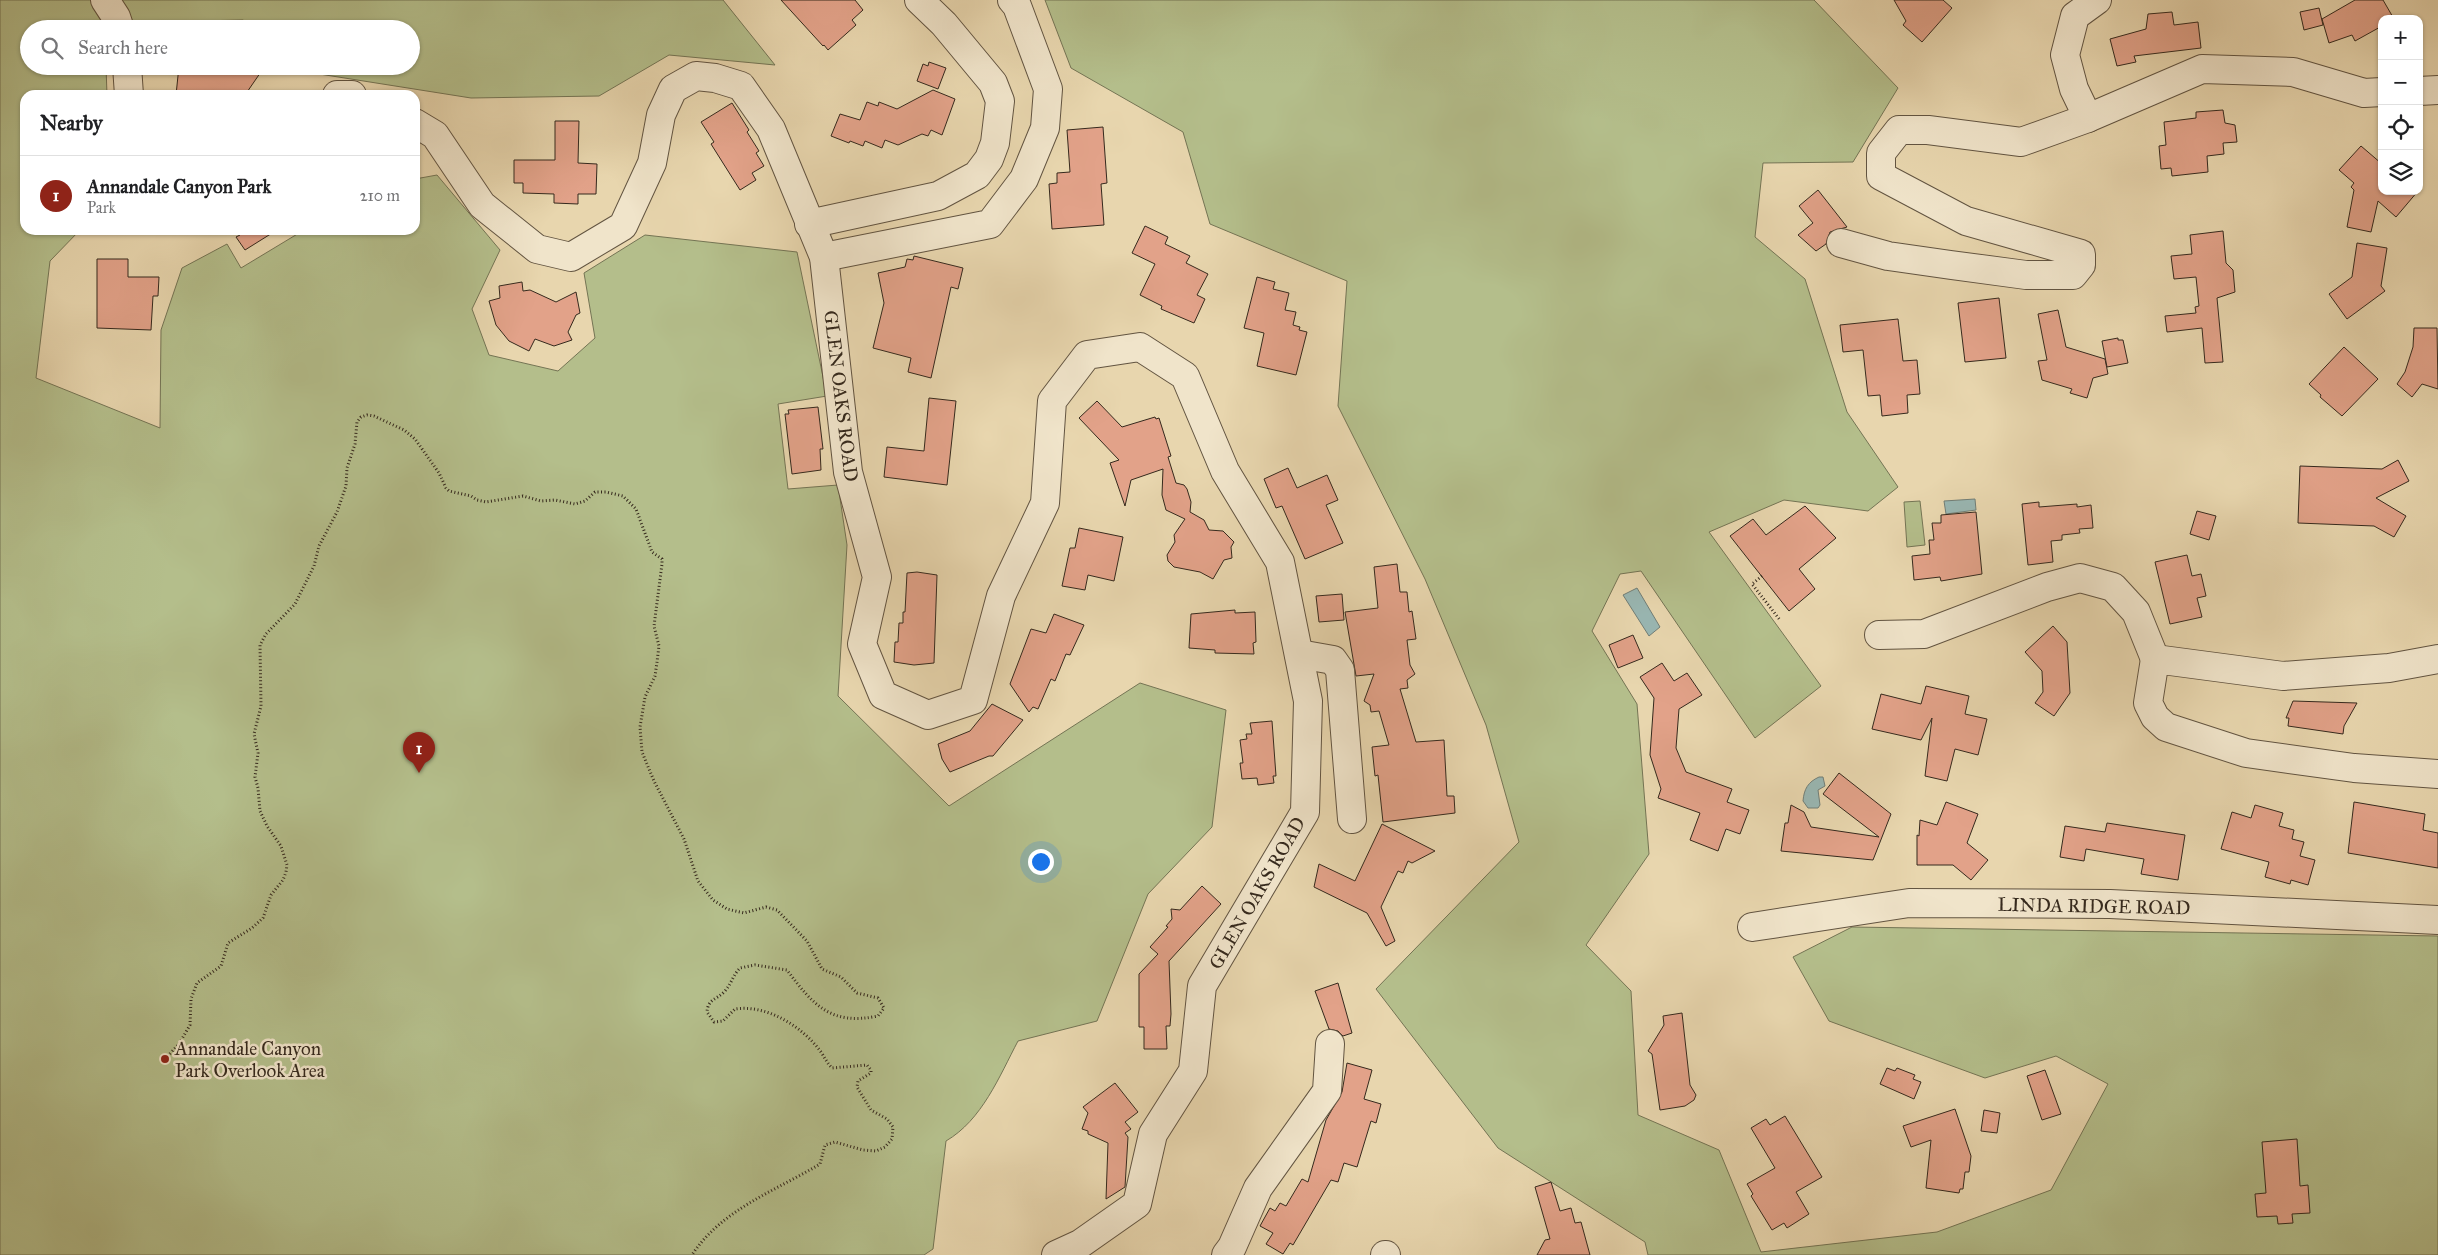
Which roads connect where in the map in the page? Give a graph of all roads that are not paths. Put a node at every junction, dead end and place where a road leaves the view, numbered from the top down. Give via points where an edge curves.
1 (105, 0) edge
2 (919, 0) edge
3 (1012, 0) edge
4 (2097, 0) edge
5 (117, 20) edge
6 (128, 75) edge
7 (129, 90) edge
8 (2438, 90) edge
9 (2423, 91) edge
10 (2378, 92) edge
11 (2088, 118) junction
12 (420, 126) edge
13 (809, 224) junction
14 (1841, 243) dead end
15 (824, 257) junction
16 (1879, 635) dead end
17 (1299, 654) junction
18 (2155, 659) junction
19 (2438, 660) edge
20 (2438, 774) edge
21 (1352, 819) dead end
22 (2438, 920) edge
23 (1752, 928) dead end
24 (1330, 1044) dead end
25 (1056, 1255) edge
26 (1226, 1255) edge

1 - 5 street
2 - 13 street via 944,24 993,83 1000,101 995,143 989,159 977,175 938,196
3 - 15 street via 1048,89 1045,128 1024,179 990,224
4 - 11 street via 2075,16 2065,55 2074,89
6 - 7 street
8 - 9 street
10 - 11 street via 2364,93 2293,72 2202,69
11 - 14 street via 2021,142 1928,130 1898,130 1881,153 1881,176 1966,221 2081,254 2081,266 2072,275 2026,275 1888,256
12 - 13 street, GLEN OAKS ROAD via 435,135 482,205 537,249 571,257 624,226 652,163 661,115 673,89 696,76 715,78 741,86 771,130
13 - 15 street, GLEN OAKS ROAD
15 - 17 street, GLEN OAKS ROAD via 848,472 877,577 862,644 883,695 928,715 973,700 1001,596 1044,503 1052,401 1087,355 1140,348 1185,376 1225,471 1280,562
16 - 18 street via 1924,634 2047,587 2080,578 2113,587 2136,612
17 - 21 street via 1334,660 1340,670
17 - 25 street, GLEN OAKS ROAD via 1308,700 1305,812 1202,986 1193,1071 1153,1134 1137,1204 1080,1244
18 - 19 street via 2283,676 2389,668
18 - 20 street via 2148,704 2166,727 2246,753 2354,768
22 - 23 street, LINDA RIDGE ROAD via 2110,904 1909,903
24 - 26 street via 1327,1091 1258,1188

